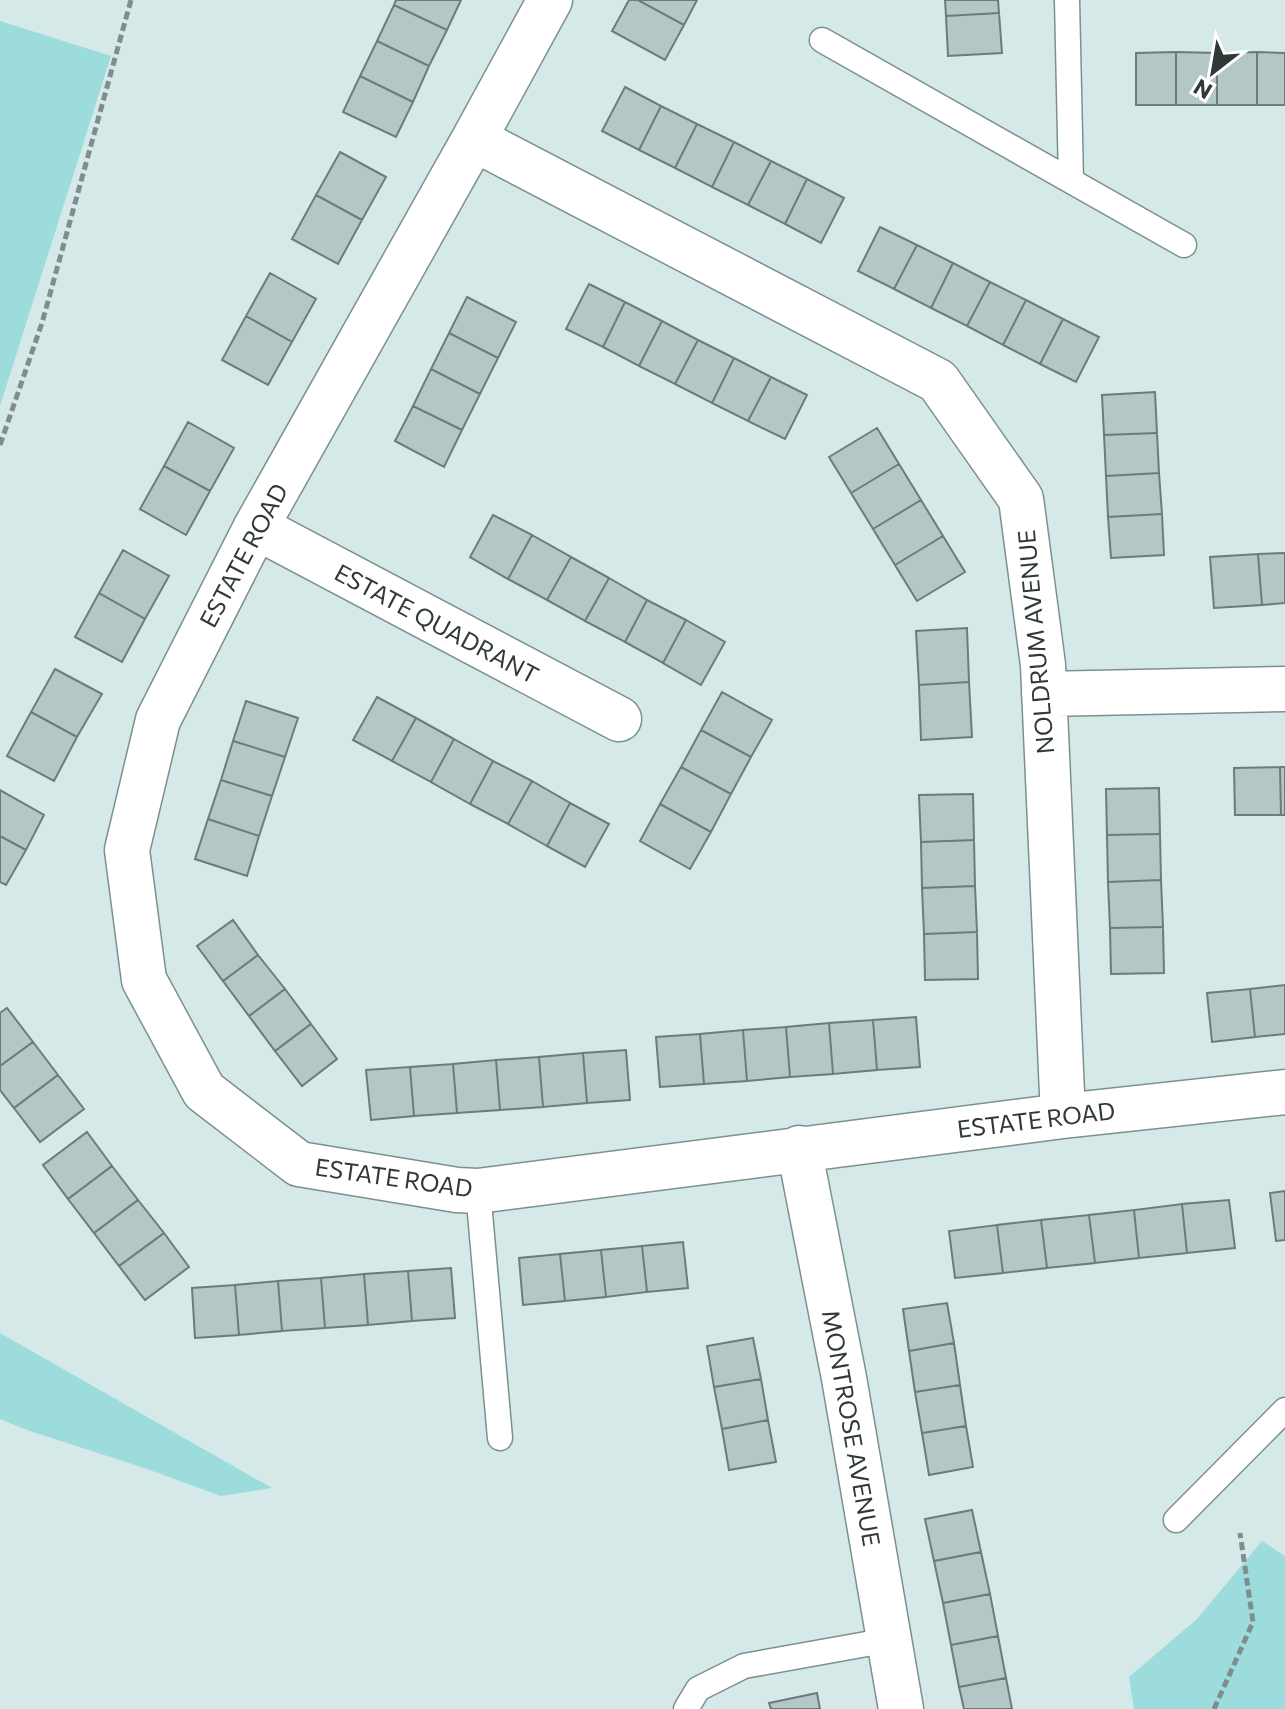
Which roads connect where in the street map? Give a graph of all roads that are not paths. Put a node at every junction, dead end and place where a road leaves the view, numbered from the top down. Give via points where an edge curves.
1 (550, 0) edge
2 (1067, 0) edge
3 (822, 40) dead end
4 (474, 139) junction
5 (1071, 181) junction
6 (1184, 245) dead end
7 (256, 527) junction
8 (1285, 689) edge
9 (1044, 694) junction
10 (619, 719) dead end
11 (1285, 1092) edge
12 (1063, 1116) junction
13 (799, 1148) junction
14 (478, 1191) junction
15 (1285, 1410) edge
16 (500, 1438) dead end
17 (1176, 1520) dead end
18 (889, 1640) junction
19 (686, 1709) edge
20 (901, 1709) edge

1 - 4 street, ESTATE ROAD
2 - 5 lane
3 - 5 lane
4 - 7 street, ESTATE ROAD
4 - 9 street, NOLDRUM AVENUE via 938,381 1021,499
5 - 6 lane
7 - 10 street, ESTATE QUADRANT
7 - 14 street, ESTATE ROAD via 158,720 127,850 144,980 204,1091 299,1164
8 - 9 street
9 - 12 street, NOLDRUM AVENUE
11 - 12 street, ESTATE ROAD
12 - 13 street, ESTATE ROAD
13 - 14 street, ESTATE ROAD
13 - 18 street, MONTROSE AVENUE
14 - 16 lane
15 - 17 lane
18 - 19 lane via 744,1666 698,1689
18 - 20 street, MONTROSE AVENUE

